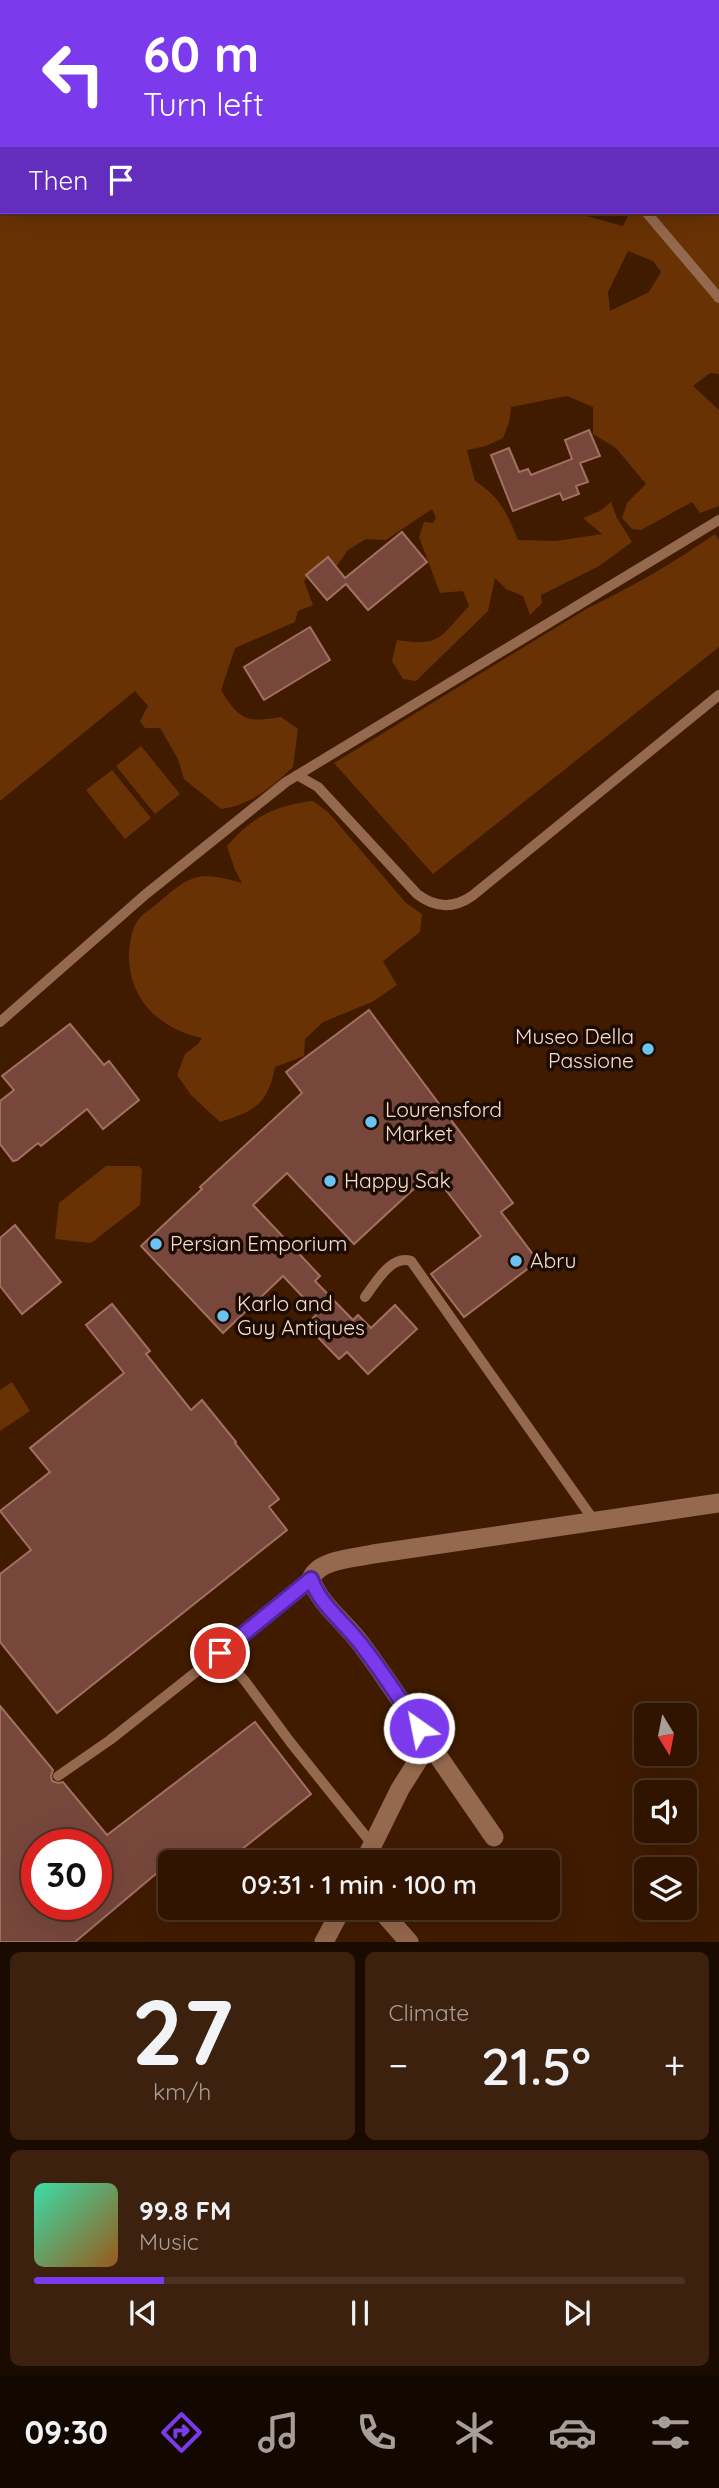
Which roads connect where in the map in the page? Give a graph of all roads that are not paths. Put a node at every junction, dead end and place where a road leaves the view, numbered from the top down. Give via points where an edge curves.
1 (648, 214) edge
2 (719, 298) edge
3 (719, 520) edge
4 (719, 695) edge
5 (297, 775) junction
6 (0, 1022) edge
7 (365, 1297) dead end
8 (719, 1503) edge
9 (595, 1522) junction
10 (311, 1579) junction
11 (220, 1653) junction
12 (429, 1743) junction
13 (58, 1776) dead end
14 (494, 1837) dead end
15 (366, 1850) edge
16 (370, 1850) edge
17 (336, 1920) edge
18 (390, 1920) edge
19 (324, 1942) edge
20 (409, 1942) edge

1 - 2 lane
3 - 5 lane
4 - 5 lane via 472,896 455,905 435,905 417,894 318,787
5 - 6 lane via 146,894
7 - 9 lane via 395,1262 411,1261
8 - 9 street
9 - 10 street via 373,1554 331,1563 317,1569
10 - 11 lane
10 - 12 street
11 - 13 lane via 110,1741
11 - 15 lane via 246,1681
12 - 14 street
12 - 16 street
17 - 19 street
18 - 20 street

